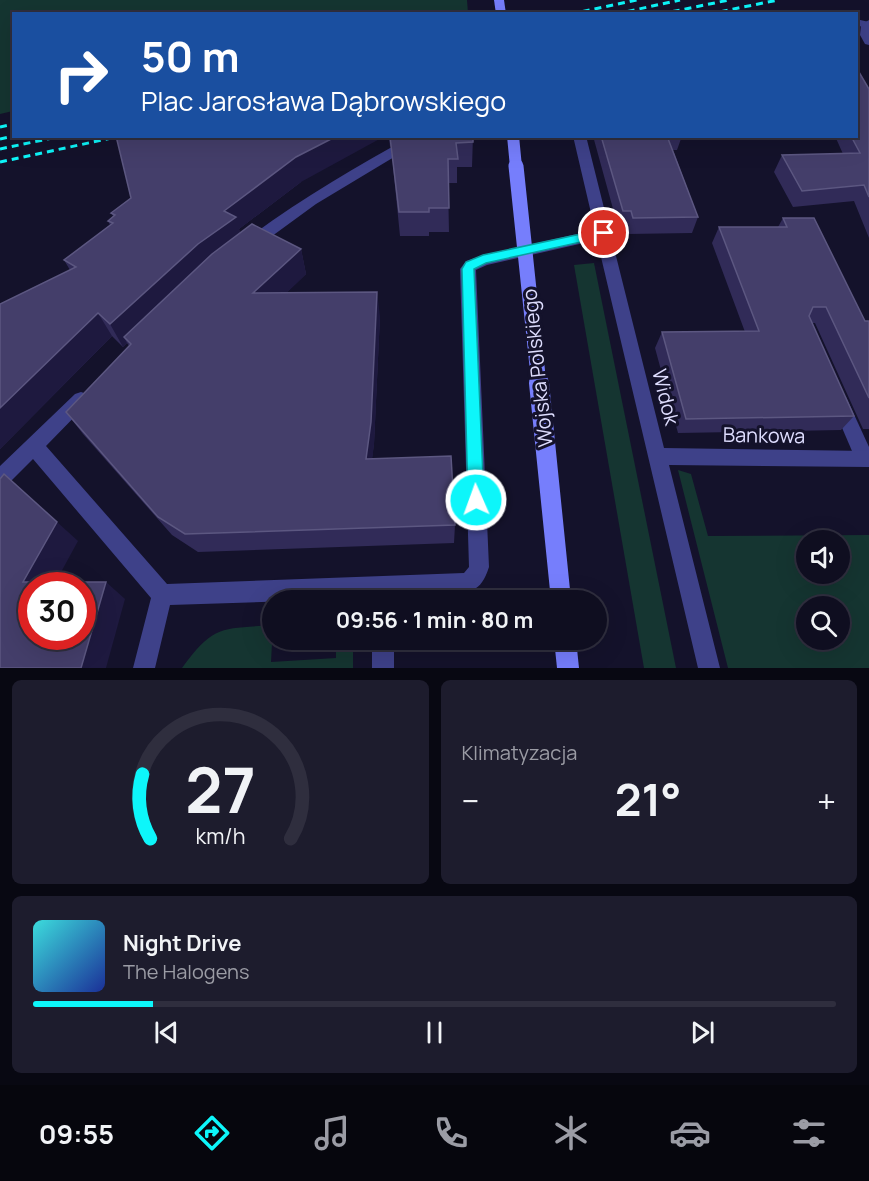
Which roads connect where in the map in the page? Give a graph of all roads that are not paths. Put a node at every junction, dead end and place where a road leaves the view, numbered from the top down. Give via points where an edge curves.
1 (864, 24) edge
2 (869, 42) edge
3 (419, 138) edge
4 (513, 138) edge
5 (580, 138) edge
6 (604, 233) junction
7 (239, 254) edge
8 (832, 382) edge
9 (91, 390) edge
10 (33, 445) junction
11 (658, 456) junction
12 (867, 459) edge
13 (0, 479) edge
14 (411, 590) edge
15 (560, 590) edge
16 (162, 595) junction
17 (262, 595) edge
18 (383, 650) edge
19 (144, 668) edge
20 (383, 668) edge
21 (709, 668) edge

1 - 2 street
3 - 7 street via 307,202
4 - 15 main road, Wojska Polskiego, bridge
5 - 6 street, Widok
6 - 11 street, Widok
6 - 14 street via 471,265 466,275 479,567 470,582
8 - 12 street
9 - 10 street
10 - 13 street
10 - 16 street
11 - 12 street, Bankowa
11 - 21 street, Widok
16 - 17 street
16 - 19 street
18 - 20 street

